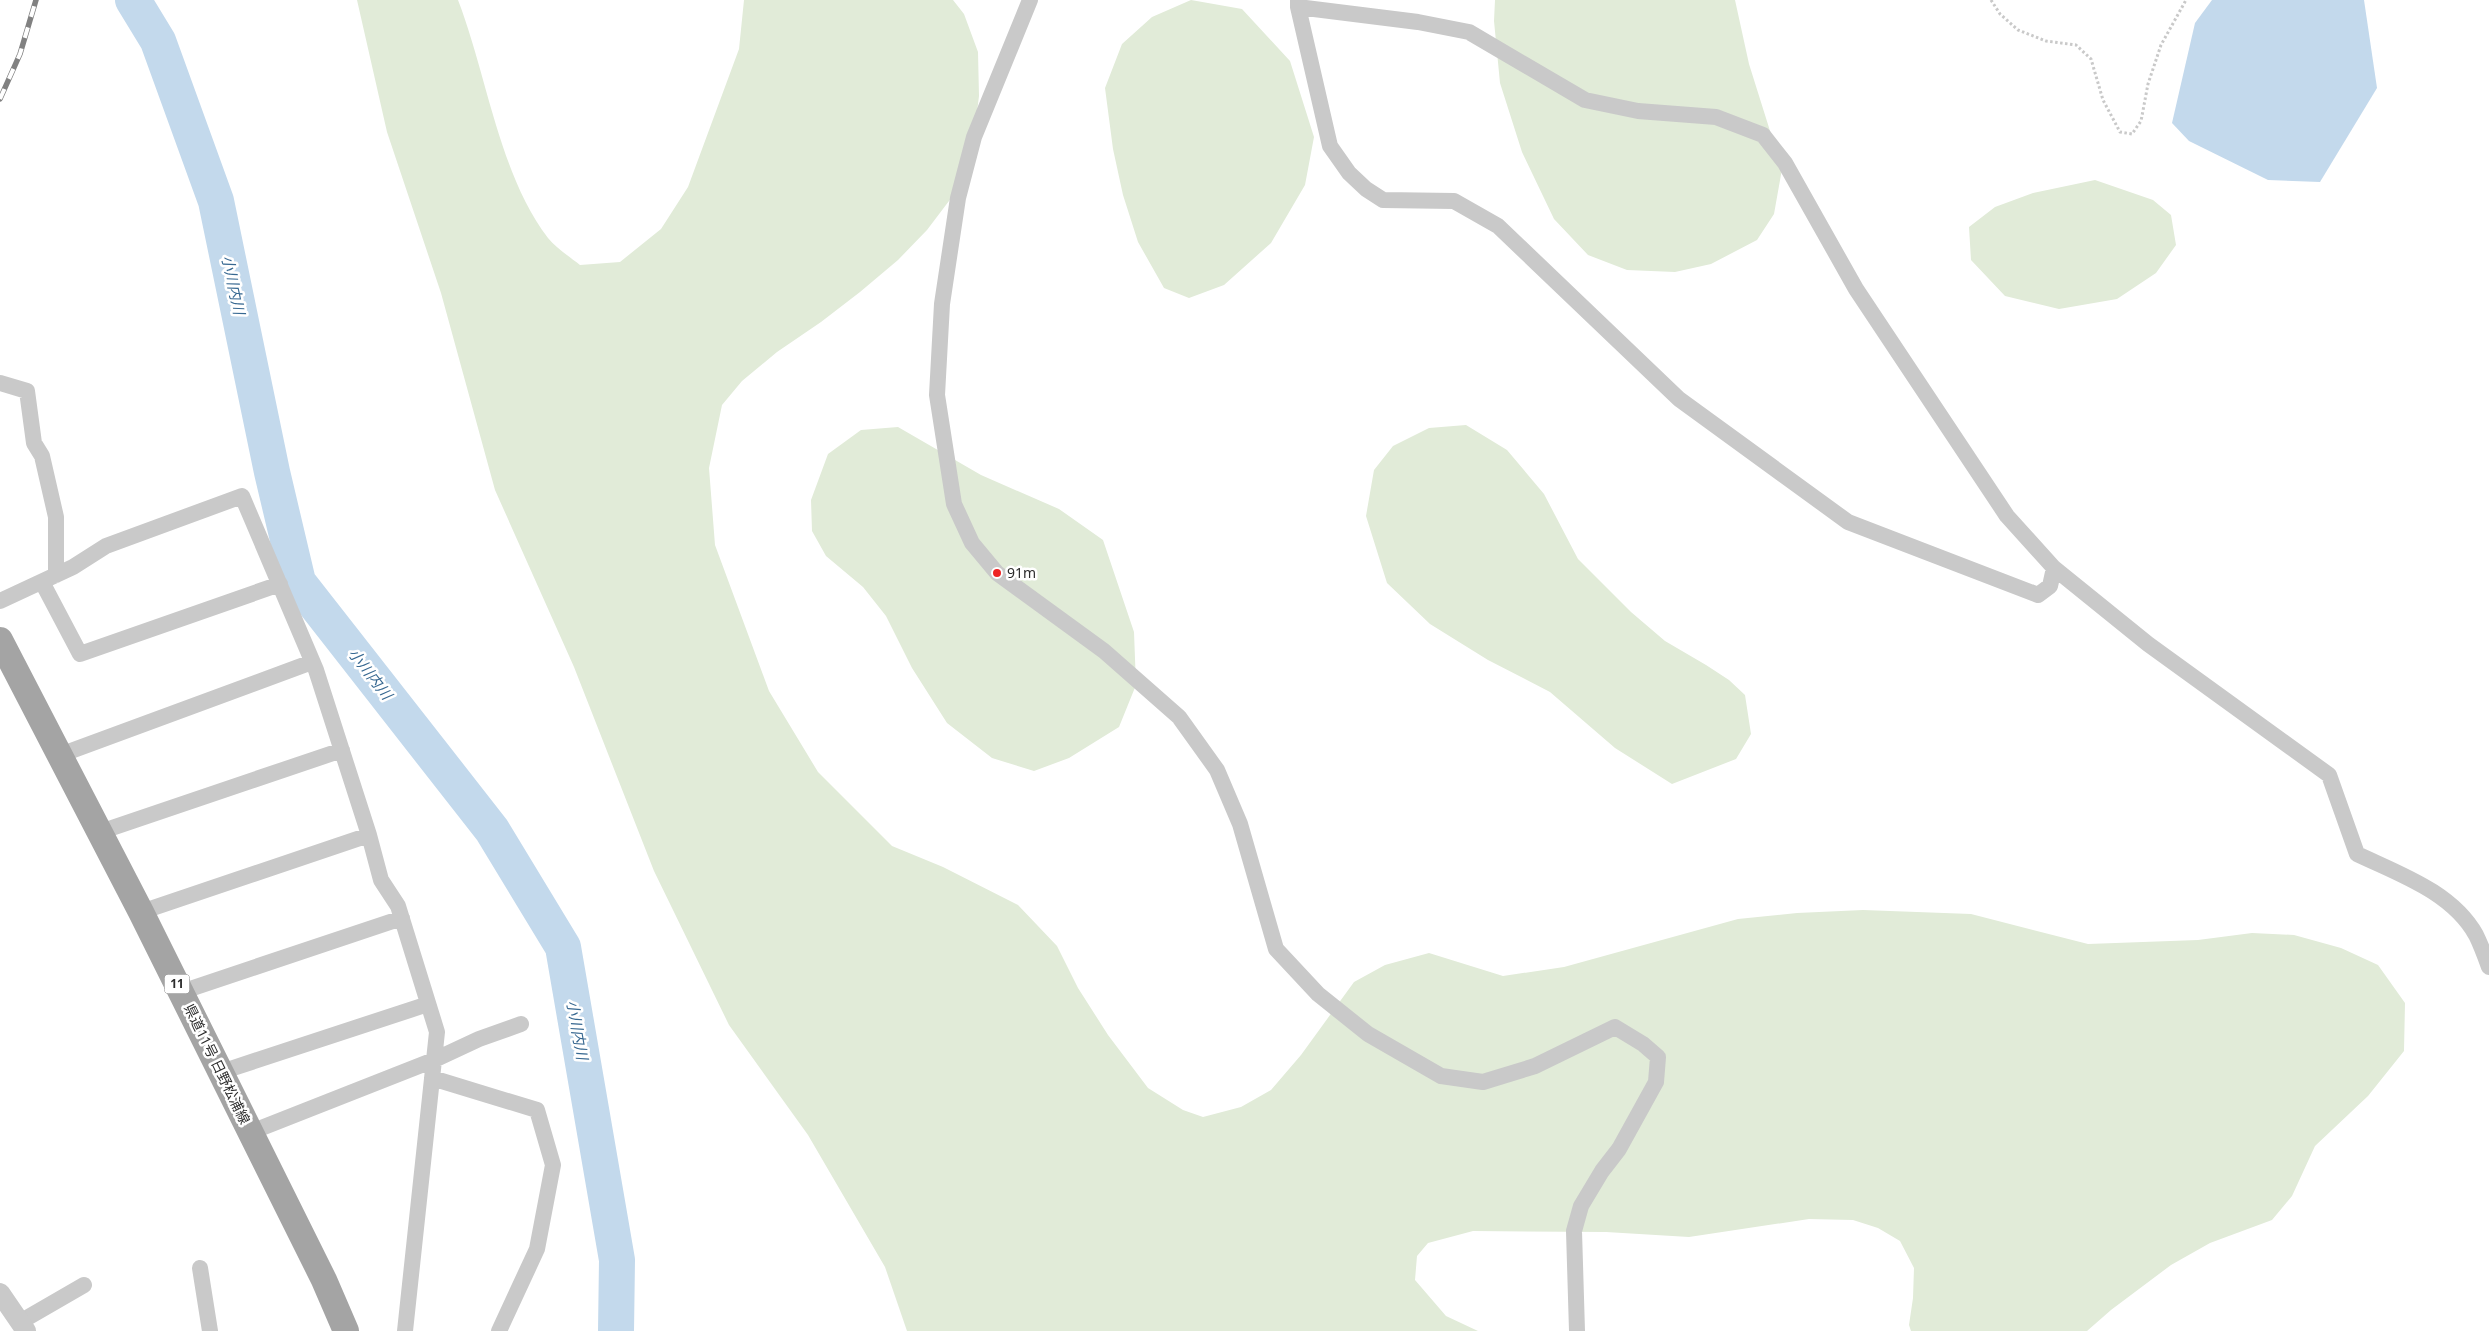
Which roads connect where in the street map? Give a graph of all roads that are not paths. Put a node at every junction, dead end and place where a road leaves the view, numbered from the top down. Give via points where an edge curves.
1 (1030, 0) edge
2 (1298, 3) edge
3 (0, 383) edge
4 (2054, 568) junction
5 (49, 579) junction
6 (280, 584) junction
7 (0, 601) edge
8 (0, 640) edge
9 (312, 662) junction
10 (342, 750) junction
11 (60, 755) junction
12 (100, 832) junction
13 (369, 835) junction
14 (141, 912) junction
15 (402, 918) junction
16 (2489, 967) edge
17 (181, 992) junction
18 (428, 1004) junction
19 (521, 1024) dead end
20 (434, 1060) junction
21 (220, 1072) junction
22 (432, 1078) junction
23 (251, 1132) junction
24 (200, 1268) dead end
25 (84, 1285) dead end
26 (0, 1293) edge
27 (23, 1326) edge
28 (210, 1331) edge
29 (346, 1331) edge
30 (405, 1331) edge
31 (499, 1331) edge
32 (1577, 1331) edge

1 - 32 street via 974,137 958,198 942,304 937,394 954,504 972,543 998,573 1104,651 1179,717 1217,770 1240,824 1276,949 1318,994 1368,1034 1441,1076 1483,1082 1535,1066 1615,1027 1658,1057 1656,1082 1619,1149 1581,1206 1574,1231
2 - 4 street via 1469,32 1586,100 1638,111 1716,117 1763,135 1785,162 1856,289 2007,516
2 - 4 street via 1330,146 1349,173 1382,200 1454,202 1498,226 1679,399 1848,522 2038,595 2050,586
3 - 5 street via 27,391 34,443 42,456 56,517
4 - 16 street via 2148,644 2329,775 2358,854 2422,885 2454,907 2475,934
5 - 6 street via 80,654
5 - 6 street via 106,546 242,496
5 - 7 street
6 - 9 street
8 - 11 main road, 県道11号 日野松浦線 / 11
9 - 10 street
9 - 11 street
10 - 12 street
10 - 13 street
11 - 12 main road, 県道11号 日野松浦線 / 11
12 - 14 main road, 県道11号 日野松浦線 / 11
13 - 14 street
13 - 15 street via 381,880
14 - 17 main road, 県道11号 日野松浦線 / 11
15 - 17 street
15 - 18 street
17 - 21 main road, 県道11号 日野松浦線 / 11
18 - 20 street via 437,1032
18 - 21 street
19 - 20 street
20 - 22 street
20 - 23 street
21 - 23 main road, 県道11号 日野松浦線 / 11
22 - 30 street
22 - 31 street via 537,1110 552,1165 537,1248
23 - 29 main road, 県道11号 日野松浦線 / 11
24 - 28 street
25 - 27 street
26 - 27 street

